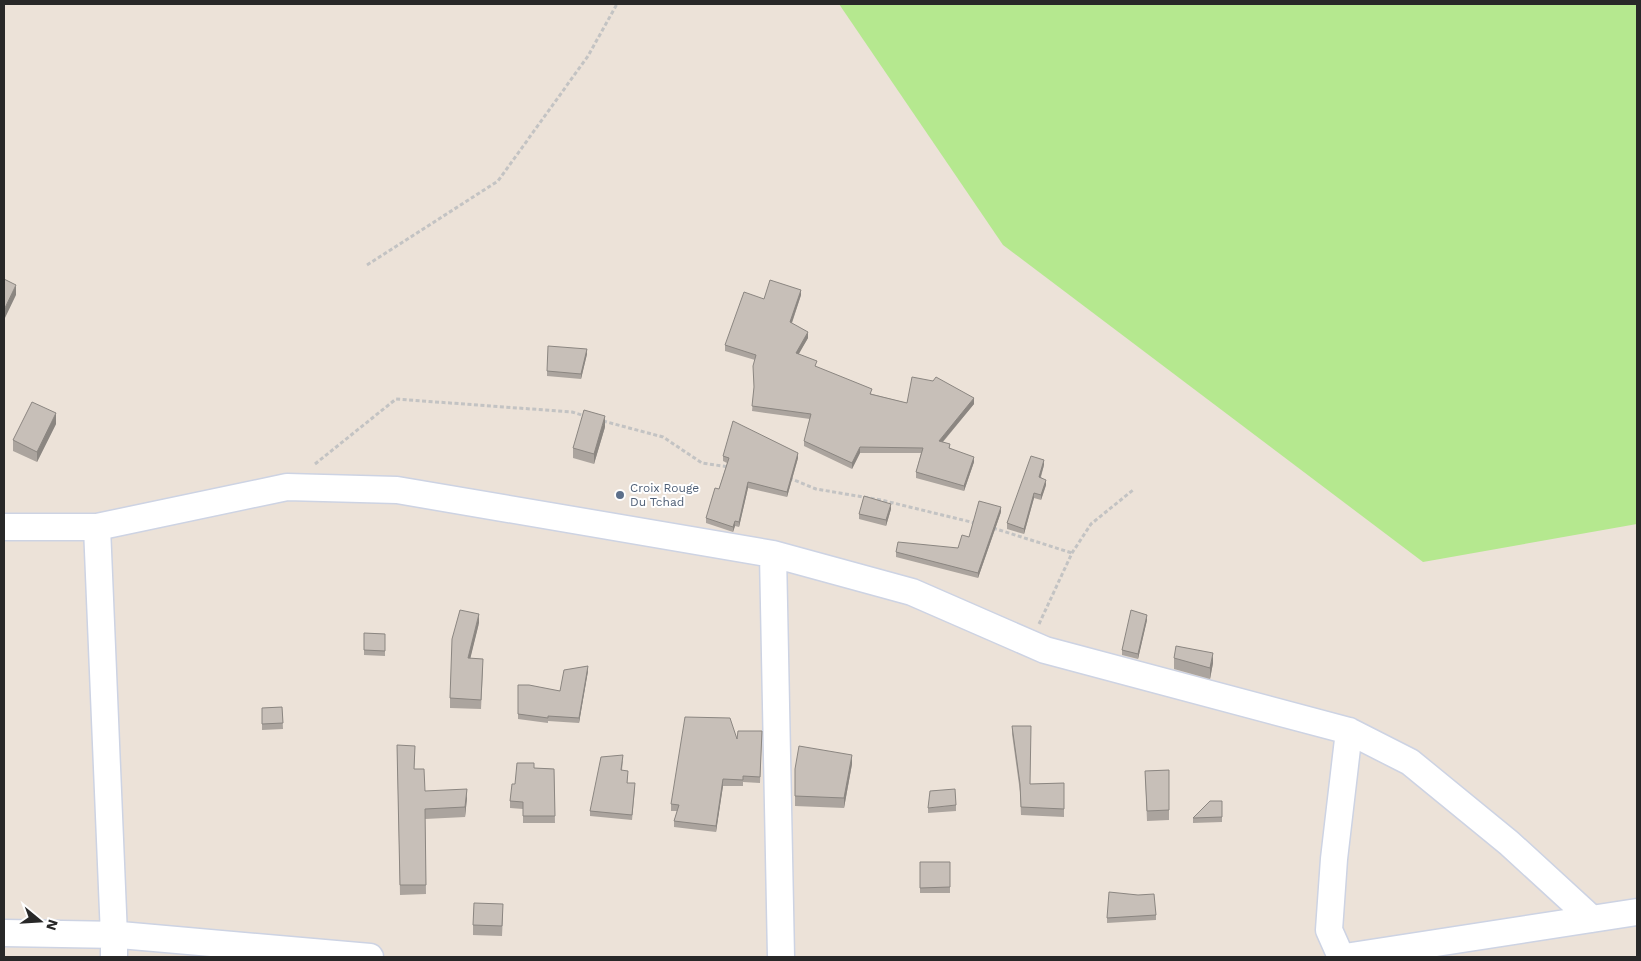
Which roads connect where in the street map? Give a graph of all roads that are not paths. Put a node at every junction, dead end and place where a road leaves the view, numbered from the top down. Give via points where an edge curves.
1 (4, 526) edge
2 (97, 527) junction
3 (773, 554) junction
4 (1349, 732) junction
5 (1637, 912) edge
6 (1592, 919) junction
7 (4, 933) edge
8 (114, 946) edge
9 (370, 957) edge
10 (781, 957) edge
11 (1341, 957) edge
12 (1345, 957) edge

1 - 2 street
2 - 3 street via 288,487 397,490
2 - 8 street
3 - 4 street via 912,592 1045,650
3 - 10 street
4 - 6 street via 1410,762 1509,842
4 - 11 street via 1329,930
5 - 6 street
6 - 12 street
7 - 8 street
8 - 9 street via 129,936

